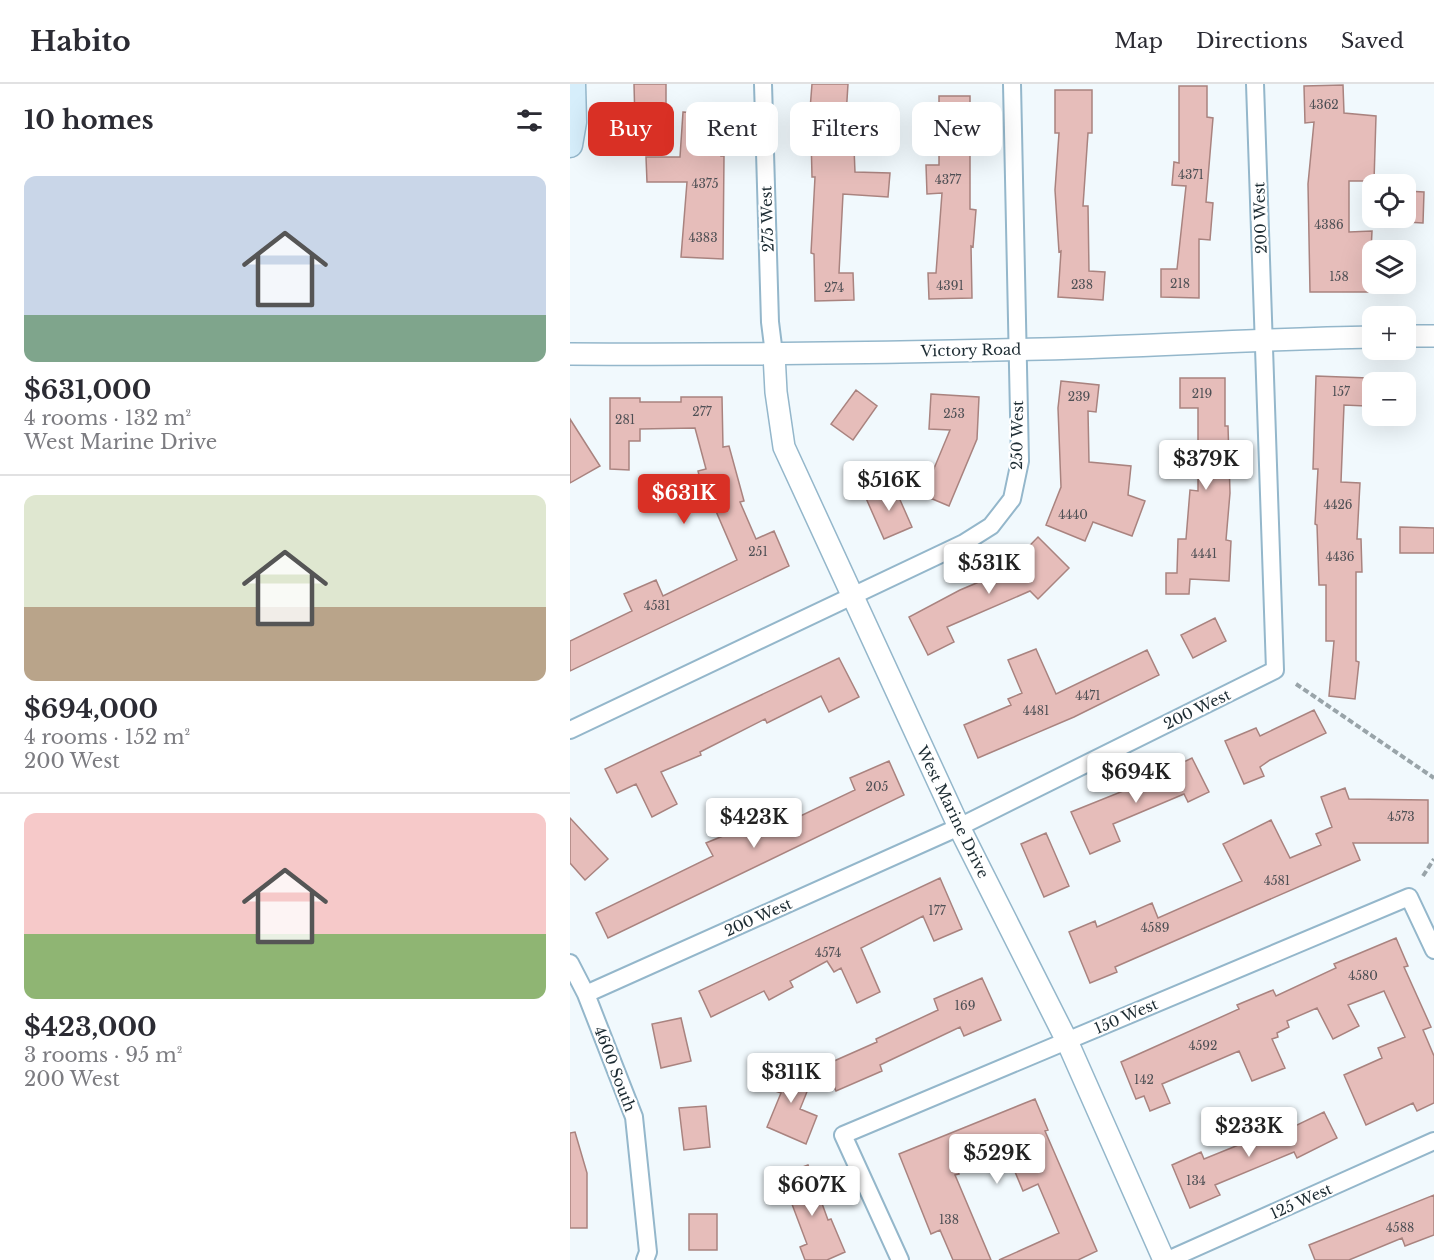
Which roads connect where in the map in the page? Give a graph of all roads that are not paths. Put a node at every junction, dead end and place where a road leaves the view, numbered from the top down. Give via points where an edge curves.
1 (573, 84) edge
2 (763, 84) edge
3 (1012, 84) edge
4 (1255, 84) edge
5 (570, 145) edge
6 (1416, 336) edge
7 (1434, 336) edge
8 (1362, 337) edge
9 (1264, 339) junction
10 (1016, 349) junction
11 (570, 354) edge
12 (774, 354) junction
13 (852, 594) junction
14 (570, 730) edge
15 (959, 827) junction
16 (1434, 950) edge
17 (570, 963) edge
18 (586, 994) junction
19 (1067, 1041) junction
20 (1434, 1141) edge
21 (647, 1256) edge
22 (900, 1260) edge
23 (1166, 1260) edge

1 - 5 main road
2 - 12 street, 275 West
3 - 10 street, 250 West
4 - 9 street, 200 West
6 - 7 street
8 - 9 street, Victory Road
9 - 10 street, Victory Road
9 - 15 street, 200 West via 1275,670
10 - 12 street, Victory Road
10 - 13 street, 250 West via 1020,460 1012,499 991,526 964,543
11 - 12 street, Victory Road
12 - 13 street, West Marine Drive via 784,447
13 - 14 street, 250 West
13 - 15 street, West Marine Drive
15 - 18 street, 200 West
15 - 19 street, West Marine Drive
16 - 19 street, 150 West via 1409,897
17 - 18 street, 4600 South
18 - 21 street, 4600 South via 634,1117
19 - 22 street, 150 West via 843,1135
19 - 23 street, West Marine Drive
20 - 23 street, 125 West

